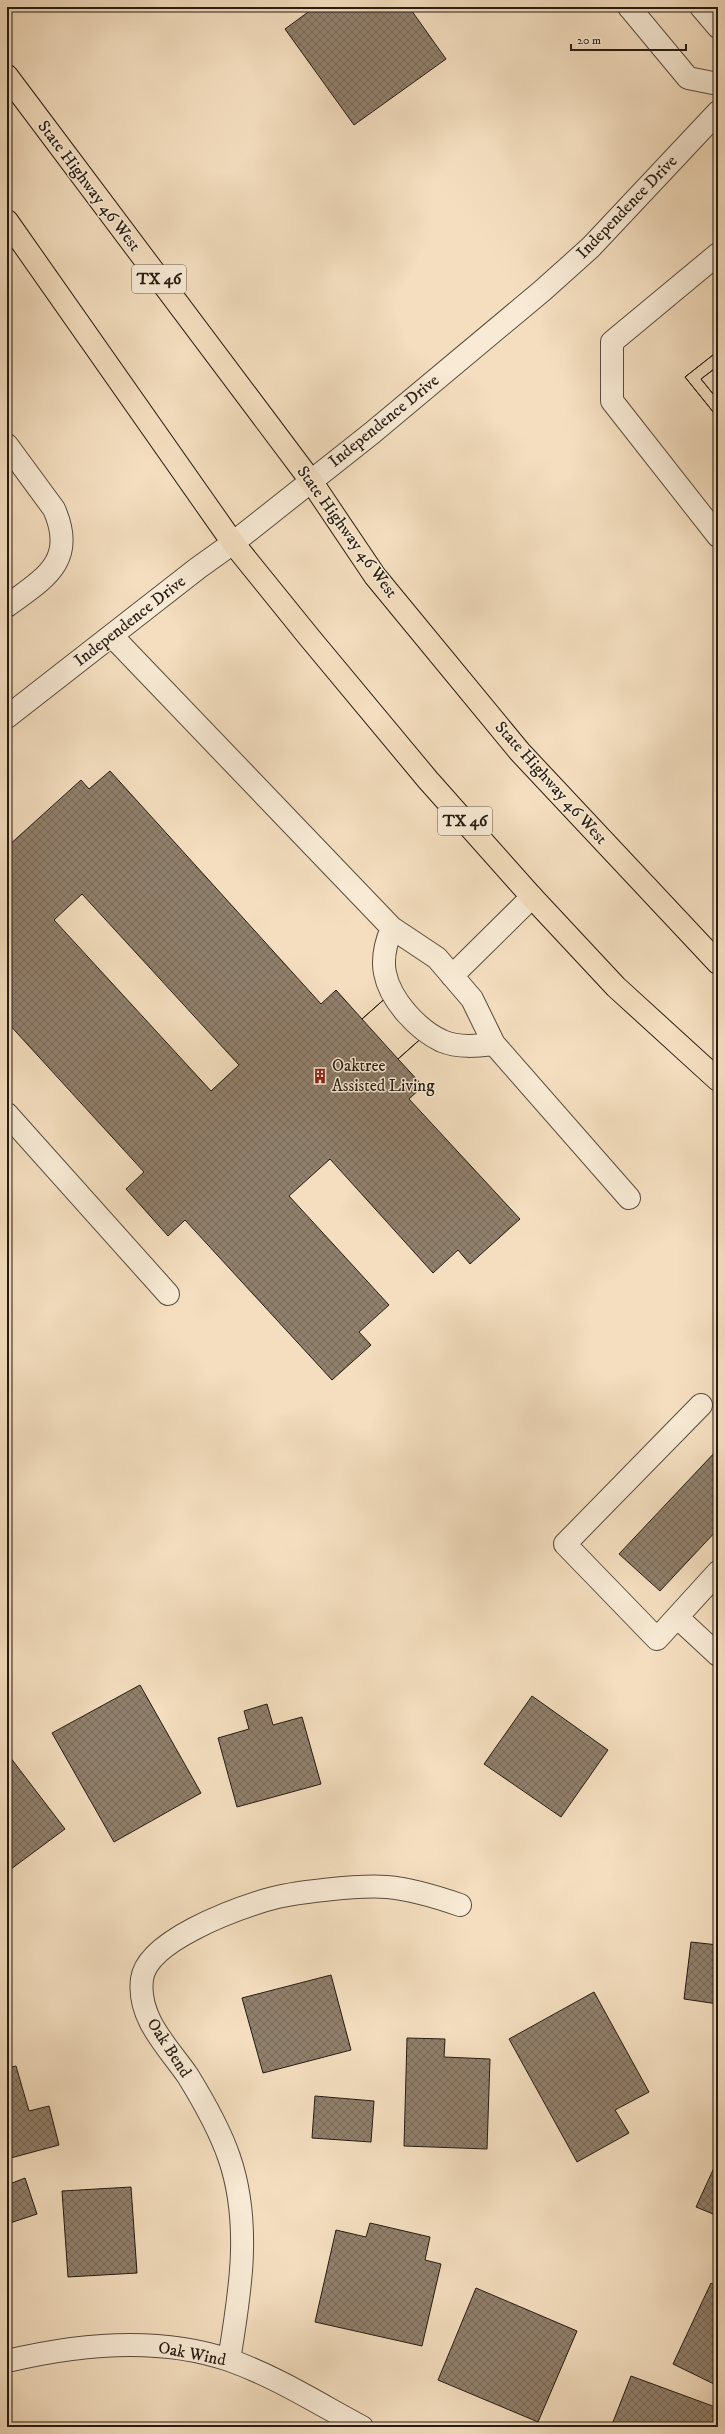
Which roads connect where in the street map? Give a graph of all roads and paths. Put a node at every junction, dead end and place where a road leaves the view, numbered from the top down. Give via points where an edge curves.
1 (630, 7) edge
2 (701, 7) edge
3 (718, 27) edge
4 (7, 76) edge
5 (718, 84) edge
6 (718, 112) edge
7 (7, 221) edge
8 (718, 254) edge
9 (7, 445) edge
10 (311, 481) junction
11 (718, 536) edge
12 (233, 543) junction
13 (7, 606) edge
14 (112, 636) junction
15 (7, 717) edge
16 (532, 896) junction
17 (392, 928) junction
18 (718, 963) edge
19 (452, 976) junction
20 (494, 1044) junction
21 (718, 1080) edge
22 (7, 1114) edge
23 (629, 1198) dead end
24 (168, 1294) dead end
25 (701, 1405) dead end
26 (718, 1572) edge
27 (677, 1617) junction
28 (718, 1654) edge
29 (460, 1905) dead end
30 (229, 2360) junction
31 (7, 2361) edge
32 (362, 2427) edge

1 - 5 street via 688,78
2 - 3 street
4 - 10 main road, State Highway 46 West / TX 46
6 - 10 street, Independence Drive via 580,257 495,332
7 - 12 main road, TX 46
8 - 11 street via 612,342 612,401
9 - 13 street via 54,509 59,521 63,546 59,559 52,569
10 - 12 street, Independence Drive
10 - 18 main road, State Highway 46 West / TX 46 via 375,576 520,752
12 - 14 street, Independence Drive
12 - 16 main road, TX 46 via 428,780
14 - 15 street, Independence Drive
14 - 17 street
16 - 19 street
16 - 21 main road, TX 46 via 616,987
17 - 19 street via 437,958
17 - 20 street via 384,957 385,973 399,1003 422,1028 442,1041 459,1046
19 - 20 street via 472,1000
20 - 23 street
22 - 24 street
25 - 27 street via 565,1544 657,1639
26 - 27 street
27 - 28 street
29 - 30 street, Oak Bend via 435,1896 386,1887 327,1890 267,1900 180,1937 162,1948 150,1962 142,1978 143,2000 148,2016 157,2035 187,2075 213,2118 230,2159 240,2208 242,2262 239,2305
30 - 31 street, Oak Wind via 153,2346 101,2346 51,2350
30 - 32 street, Oak Wind

